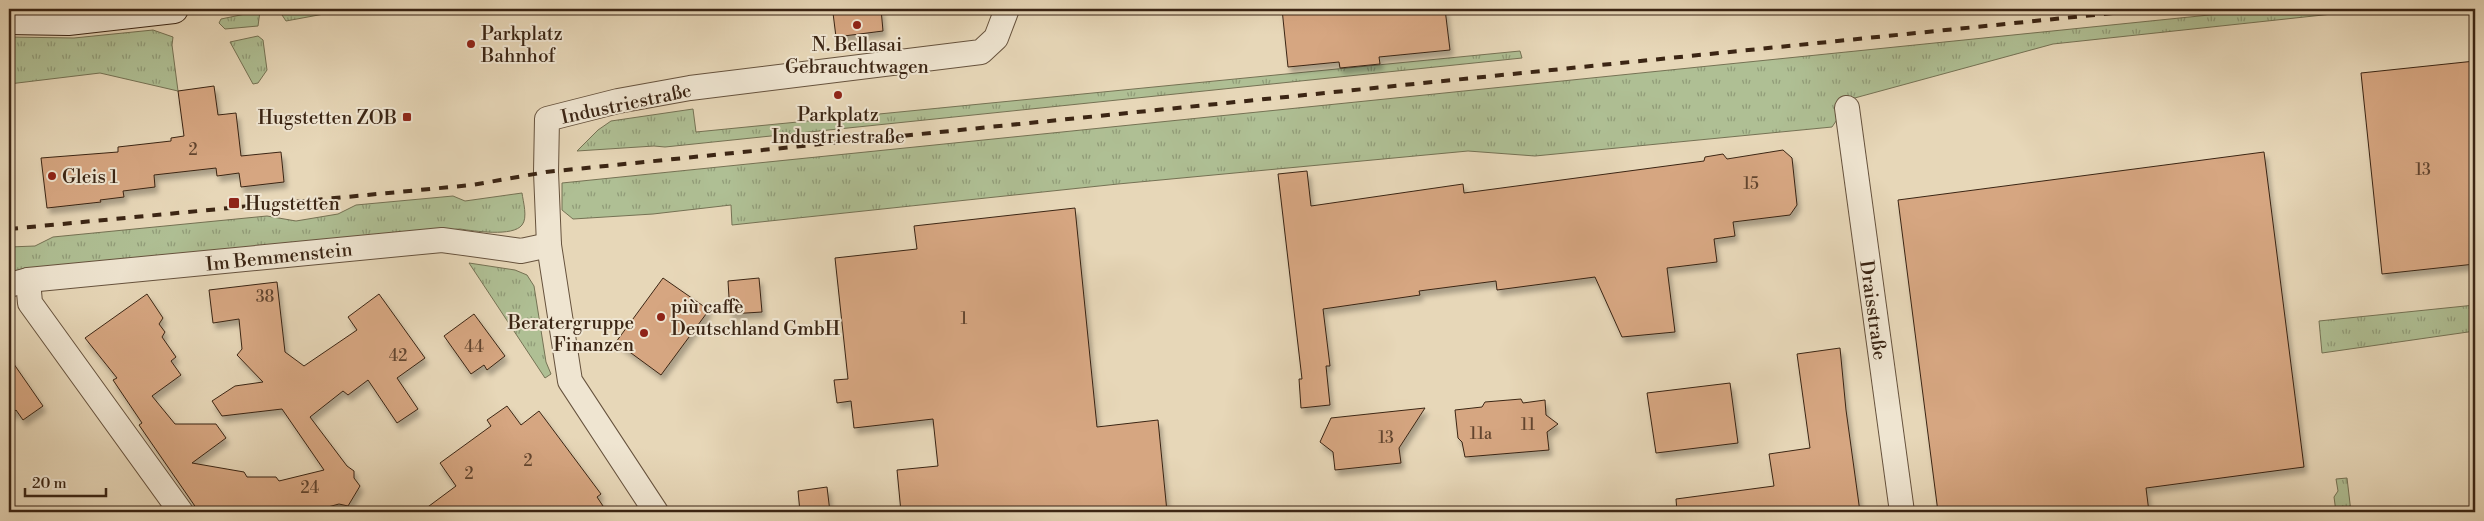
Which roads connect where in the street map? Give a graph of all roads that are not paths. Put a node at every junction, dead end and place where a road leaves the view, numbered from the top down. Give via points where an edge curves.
1 (174, 9) edge
2 (1007, 9) edge
3 (9, 20) edge
4 (1847, 108) dead end
5 (550, 245) junction
6 (18, 283) edge
7 (181, 512) edge
8 (656, 512) edge
9 (1902, 512) edge

1 - 3 main road via 68,21
2 - 5 street, Industriestraße via 996,38 981,52 690,88 618,101 547,119
4 - 9 street, Draisstraße
5 - 6 street, Im Bemmenstein via 521,251 442,240
5 - 8 street, Industriestraße via 570,381
6 - 7 street

